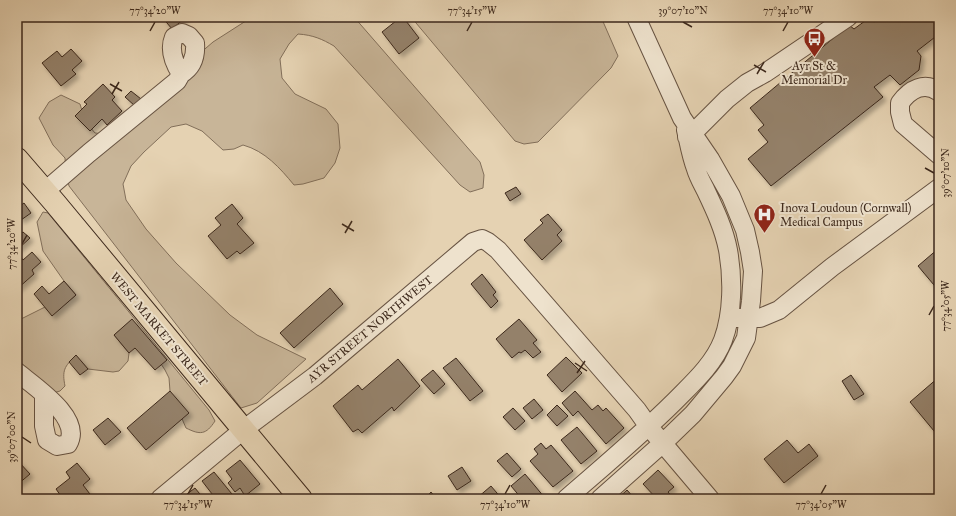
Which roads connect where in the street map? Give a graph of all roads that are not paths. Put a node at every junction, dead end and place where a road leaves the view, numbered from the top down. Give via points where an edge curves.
1 (636, 17) edge
2 (848, 17) edge
3 (181, 74) dead end
4 (939, 92) edge
5 (690, 135) junction
6 (939, 155) edge
7 (17, 159) edge
8 (939, 188) edge
9 (44, 192) junction
10 (728, 318) junction
11 (749, 318) junction
12 (17, 372) edge
13 (44, 395) dead end
14 (649, 427) junction
15 (243, 430) junction
16 (663, 443) junction
17 (160, 499) edge
18 (301, 499) edge
19 (566, 499) edge
20 (600, 499) edge
21 (710, 499) edge

1 - 5 street
2 - 5 street via 747,83
3 - 9 street via 172,86
4 - 6 street via 922,87 910,92 900,103 903,124
5 - 10 street via 696,169 717,214 727,244 732,289
5 - 11 street via 710,159 731,196 744,230 753,271
7 - 9 main road, WEST MARKET STREET
8 - 11 street via 832,267 779,310 760,318
9 - 15 main road, WEST MARKET STREET
10 - 11 street
10 - 14 street via 722,340 701,374
11 - 16 street via 746,338 724,378 693,414
12 - 13 street
14 - 15 street, AYR STREET NORTHWEST via 498,250 482,239 473,242 315,376
14 - 16 street
14 - 19 street
15 - 17 street
15 - 18 main road, WEST MARKET STREET
16 - 20 street
16 - 21 street

